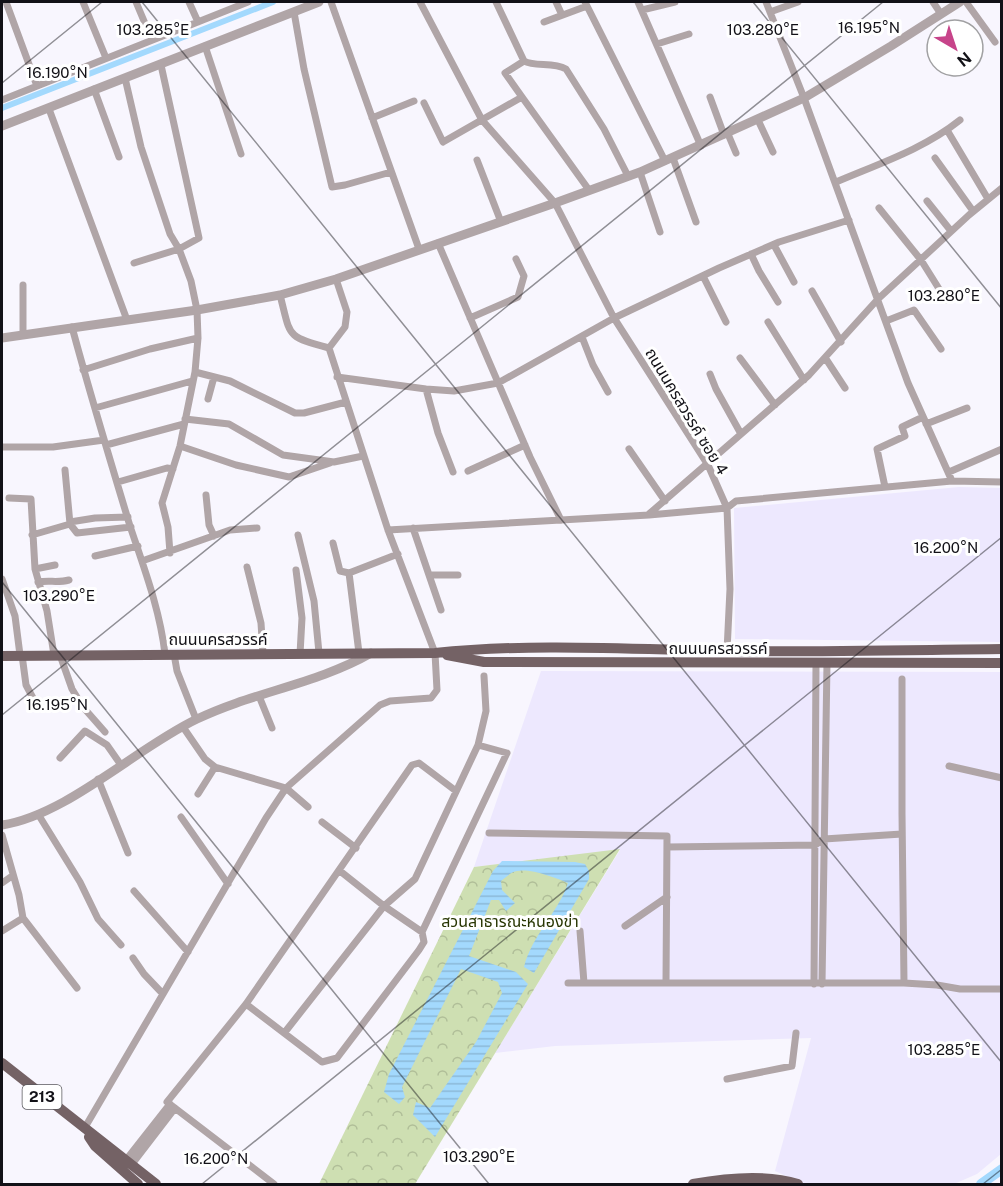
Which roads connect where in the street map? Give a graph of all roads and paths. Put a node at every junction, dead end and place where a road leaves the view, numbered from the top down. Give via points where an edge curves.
1 (6, 2) edge
2 (83, 2) edge
3 (136, 2) edge
4 (189, 2) edge
5 (244, 2) edge
6 (319, 2) edge
7 (331, 2) edge
8 (420, 2) edge
9 (496, 2) edge
10 (556, 2) edge
11 (638, 2) edge
12 (675, 2) edge
13 (766, 2) edge
14 (798, 2) edge
15 (933, 2) edge
16 (960, 2) edge
17 (966, 2) edge
18 (586, 4) edge
19 (642, 10) junction
20 (294, 12) junction
21 (770, 12) junction
22 (941, 14) junction
23 (562, 15) junction
24 (198, 22) junction
25 (544, 22) dead end
26 (689, 34) dead end
27 (152, 40) junction
28 (994, 42) dead end
29 (657, 44) junction
30 (205, 46) junction
31 (106, 58) junction
32 (524, 61) junction
33 (161, 65) junction
34 (125, 78) junction
35 (37, 86) junction
36 (94, 89) junction
37 (522, 97) junction
38 (710, 97) dead end
39 (804, 98) junction
40 (2, 100) edge
41 (414, 101) dead end
42 (423, 103) dead end
43 (49, 108) junction
44 (372, 118) junction
45 (482, 120) junction
46 (758, 120) junction
47 (960, 120) dead end
48 (2, 126) edge
49 (947, 130) junction
50 (726, 134) junction
51 (701, 146) junction
52 (773, 152) dead end
53 (736, 153) dead end
54 (241, 154) dead end
55 (119, 157) dead end
56 (935, 158) dead end
57 (477, 160) dead end
58 (669, 160) junction
59 (391, 172) junction
60 (640, 172) junction
61 (628, 176) junction
62 (836, 182) junction
63 (1002, 188) edge
64 (589, 190) junction
65 (988, 200) junction
66 (927, 201) dead end
67 (555, 203) junction
68 (879, 208) dead end
69 (973, 211) junction
70 (849, 220) junction
71 (501, 222) junction
72 (696, 222) dead end
73 (951, 231) junction
74 (660, 232) dead end
75 (438, 243) junction
76 (774, 245) junction
77 (178, 249) junction
78 (419, 249) junction
79 (751, 254) junction
80 (516, 259) dead end
81 (921, 260) junction
82 (134, 263) dead end
83 (703, 276) junction
84 (336, 279) junction
85 (794, 282) dead end
86 (23, 285) dead end
87 (812, 291) dead end
88 (280, 295) junction
89 (878, 299) junction
90 (946, 300) dead end
91 (778, 302) dead end
92 (197, 310) junction
93 (470, 318) junction
94 (614, 318) junction
95 (127, 320) junction
96 (886, 321) junction
97 (726, 322) dead end
98 (768, 322) dead end
99 (72, 327) junction
100 (23, 334) junction
101 (582, 337) junction
102 (2, 338) edge
103 (198, 338) junction
104 (841, 342) junction
105 (329, 348) junction
106 (941, 349) dead end
107 (740, 358) dead end
108 (826, 359) junction
109 (83, 370) junction
110 (195, 372) junction
111 (710, 374) dead end
112 (214, 377) junction
113 (337, 377) junction
114 (804, 380) junction
115 (192, 381) junction
116 (498, 383) junction
117 (845, 388) dead end
118 (426, 389) junction
119 (608, 392) dead end
120 (208, 399) dead end
121 (346, 402) junction
122 (775, 405) junction
123 (96, 408) junction
124 (967, 408) dead end
125 (924, 420) junction
126 (184, 422) junction
127 (741, 434) junction
128 (105, 442) junction
129 (525, 445) junction
130 (180, 446) junction
131 (2, 447) edge
132 (629, 449) dead end
133 (1002, 449) edge
134 (363, 456) junction
135 (334, 462) junction
136 (708, 465) junction
137 (65, 470) dead end
138 (173, 470) junction
139 (468, 471) dead end
140 (453, 472) dead end
141 (949, 472) junction
142 (952, 481) junction
143 (118, 482) junction
144 (1002, 482) edge
145 (885, 487) junction
146 (206, 495) dead end
147 (9, 498) dead end
148 (665, 501) junction
149 (727, 508) junction
150 (649, 515) junction
151 (128, 517) junction
152 (561, 520) junction
153 (70, 523) junction
154 (131, 527) junction
155 (257, 528) dead end
156 (413, 528) junction
157 (388, 530) junction
158 (33, 535) junction
159 (298, 535) dead end
160 (214, 536) junction
161 (333, 543) dead end
162 (138, 546) junction
163 (170, 553) junction
164 (398, 554) junction
165 (94, 556) dead end
166 (142, 561) junction
167 (55, 565) dead end
168 (246, 567) dead end
169 (34, 569) junction
170 (296, 570) dead end
171 (349, 573) junction
172 (429, 575) junction
173 (458, 575) dead end
174 (2, 579) edge
175 (69, 580) dead end
176 (38, 582) junction
177 (441, 610) dead end
178 (476, 649) junction
179 (970, 649) junction
180 (1002, 649) edge
181 (727, 651) junction
182 (319, 653) junction
183 (359, 653) junction
184 (371, 653) junction
185 (435, 653) junction
186 (169, 654) junction
187 (263, 654) junction
188 (300, 654) junction
189 (21, 655) junction
190 (57, 655) junction
191 (2, 656) edge
192 (476, 662) junction
193 (822, 663) junction
194 (970, 663) junction
195 (1002, 663) edge
196 (484, 676) dead end
197 (902, 679) dead end
198 (259, 696) junction
199 (33, 698) dead end
200 (196, 719) junction
201 (183, 727) junction
202 (272, 728) dead end
203 (105, 732) dead end
204 (816, 732) junction
205 (826, 732) junction
206 (478, 745) junction
207 (60, 758) dead end
208 (121, 765) junction
209 (825, 766) junction
210 (949, 766) dead end
211 (215, 767) junction
212 (815, 767) junction
213 (1002, 778) edge
214 (98, 779) junction
215 (286, 788) junction
216 (456, 791) junction
217 (198, 794) dead end
218 (815, 798) junction
219 (825, 798) junction
220 (308, 807) dead end
221 (38, 814) junction
222 (181, 817) dead end
223 (322, 822) dead end
224 (2, 825) edge
225 (489, 833) dead end
226 (902, 834) junction
227 (2, 836) edge
228 (824, 839) junction
229 (815, 845) junction
230 (667, 847) junction
231 (356, 848) junction
232 (128, 853) dead end
233 (340, 871) junction
234 (815, 875) junction
235 (824, 875) junction
236 (12, 876) junction
237 (2, 883) edge
238 (228, 884) junction
239 (134, 891) dead end
240 (667, 897) junction
241 (814, 900) junction
242 (824, 900) junction
243 (384, 906) junction
244 (23, 918) junction
245 (625, 926) dead end
246 (2, 931) edge
247 (580, 931) dead end
248 (422, 932) junction
249 (814, 933) junction
250 (823, 933) junction
251 (121, 945) dead end
252 (188, 952) junction
253 (133, 958) dead end
254 (666, 982) junction
255 (568, 983) dead end
256 (584, 983) junction
257 (904, 983) junction
258 (814, 984) junction
259 (822, 984) junction
260 (77, 988) dead end
261 (1002, 989) edge
262 (163, 994) junction
263 (246, 1004) junction
264 (285, 1032) junction
265 (796, 1033) dead end
266 (2, 1063) edge
267 (727, 1078) dead end
268 (173, 1106) junction
269 (84, 1130) junction
270 (129, 1162) junction
271 (142, 1172) junction
272 (136, 1183) edge
273 (156, 1185) edge
274 (274, 1185) edge
275 (693, 1185) edge
276 (798, 1185) edge

1 - 35 street
2 - 31 street
3 - 27 street
4 - 24 street
5 - 24 street
6 - 20 street
7 - 44 street
8 - 45 street, ถนนนครสวรรค์ ซอย 4
9 - 32 street
10 - 23 street
11 - 19 street
12 - 19 street
13 - 21 street
14 - 21 street
15 - 22 street
16 - 22 street
17 - 28 street
18 - 23 street
18 - 58 street
19 - 29 street
20 - 30 street
20 - 59 street via 332,187
21 - 39 street
22 - 39 street
23 - 25 street
24 - 27 street
26 - 29 street
27 - 31 street
29 - 51 street
30 - 33 street
30 - 54 street
31 - 35 street
32 - 37 street via 505,73
32 - 61 street via 566,69
33 - 34 street
33 - 77 street via 199,238
34 - 36 street
34 - 77 street via 141,147
35 - 40 street
36 - 43 street
36 - 55 street
37 - 45 street
37 - 64 street
38 - 50 street
39 - 46 street
39 - 62 street
41 - 44 street
42 - 45 street via 443,142
43 - 48 street
43 - 95 street
44 - 59 street
45 - 67 street, ถนนนครสวรรค์ ซอย 4
46 - 50 street
46 - 52 street
47 - 49 street
49 - 62 street via 908,152
49 - 65 street
50 - 51 street
50 - 53 street
51 - 58 street
56 - 69 street
57 - 71 street
58 - 60 street
58 - 72 street
59 - 78 street
60 - 61 street
60 - 74 street
61 - 64 street
62 - 70 street
63 - 65 street
64 - 67 street
65 - 69 street
66 - 73 street
67 - 71 street
67 - 94 street, ถนนนครสวรรค์ ซอย 4
68 - 81 street
69 - 73 street
70 - 76 street
70 - 89 street
71 - 75 street
73 - 81 street
75 - 78 street
75 - 93 street
76 - 79 street
76 - 85 street
77 - 82 street
77 - 92 street
78 - 84 street
79 - 83 street
79 - 91 street
80 - 93 street via 524,276 518,297
81 - 89 street
81 - 90 street
83 - 94 street
83 - 97 street
84 - 88 street
84 - 105 street via 347,312 345,327
86 - 100 street
87 - 104 street
88 - 92 street
88 - 105 street via 290,332 298,340
89 - 96 street
89 - 104 street
92 - 95 street
92 - 103 street
93 - 116 street
94 - 101 street
94 - 136 street, ถนนนครสวรรค์ ซอย 4
95 - 99 street
96 - 106 street via 914,310
96 - 125 street
98 - 114 street
99 - 100 street
99 - 109 street
100 - 102 street
101 - 116 street
101 - 119 street
103 - 109 street
103 - 110 street
104 - 108 street
105 - 113 street
107 - 122 street
108 - 114 street
108 - 117 street
109 - 123 street
110 - 112 street
110 - 115 street
111 - 127 street
112 - 120 street
112 - 121 street via 295,413
113 - 118 street
113 - 121 street
114 - 122 street
115 - 123 street
115 - 126 street
116 - 118 street via 454,391
116 - 129 street
118 - 140 street
121 - 134 street
122 - 127 street
123 - 128 street
124 - 125 street
125 - 141 street
125 - 145 street via 903,427 905,436 877,449
126 - 128 street
126 - 130 street
126 - 135 street via 229,424 283,455
127 - 136 street
128 - 131 street
128 - 143 street
129 - 139 street
129 - 152 street
130 - 135 street via 289,477
130 - 138 street
132 - 148 street
133 - 141 street
134 - 135 street
134 - 157 street
136 - 148 street
136 - 149 street, ถนนนครสวรรค์ ซอย 4
137 - 153 street
138 - 143 street via 167,468
138 - 163 street via 162,503
141 - 142 street
142 - 144 street
142 - 145 street
143 - 151 street
145 - 149 street via 736,501
146 - 160 street
147 - 158 street via 31,499
148 - 150 street
149 - 150 street
149 - 181 street, ถนนนครสวรรค์ ซอย 4
150 - 152 street
151 - 153 street
151 - 154 street
152 - 156 street
153 - 154 street via 76,533
153 - 158 street
154 - 162 street
155 - 160 street
156 - 157 street
156 - 172 street
157 - 164 street
158 - 169 street
159 - 182 street via 314,601
160 - 163 street
161 - 171 street via 340,571
162 - 165 street
162 - 166 street
163 - 166 street
164 - 171 street
164 - 185 street
166 - 186 street
167 - 169 street
168 - 187 street via 261,622
169 - 176 street
170 - 188 street via 302,618
171 - 183 street
172 - 173 street
172 - 177 street
174 - 189 street via 15,616
175 - 176 street
176 - 190 street
178 - 181 main road, ถนนนครสวรรค์
178 - 185 main road, ถนนนครสวรรค์
178 - 192 main road
179 - 180 main road, ถนนนครสวรรค์
179 - 181 main road, ถนนนครสวรรค์
179 - 194 main road
182 - 183 main road, ถนนนครสวรรค์
182 - 188 main road, ถนนนครสวรรค์
183 - 184 main road, ถนนนครสวรรค์
184 - 185 main road, ถนนนครสวรรค์
184 - 198 street via 350,665
185 - 192 main road, ถนนนครสวรรค์
185 - 215 street via 435,695 380,705
186 - 187 main road, ถนนนครสวรรค์
186 - 190 main road, ถนนนครสวรรค์
186 - 200 street
187 - 188 main road, ถนนนครสวรรค์
189 - 190 main road, ถนนนครสวรรค์
189 - 191 main road, ถนนนครสวรรค์
189 - 199 street
190 - 203 street via 83,707
192 - 193 main road, ถนนนครสวรรค์
193 - 194 main road, ถนนนครสวรรค์
193 - 204 street
193 - 205 street
194 - 195 main road, ถนนนครสวรรค์
196 - 206 street via 486,711
197 - 226 street
198 - 200 street
198 - 202 street
200 - 201 street
201 - 208 street
201 - 211 street
204 - 205 street
204 - 212 street
205 - 209 street
206 - 216 street
206 - 248 street via 507,753
207 - 208 street via 85,731 107,745
208 - 214 street
209 - 212 street
209 - 219 street
210 - 213 street
211 - 215 street
211 - 217 street
212 - 218 street
214 - 221 street
214 - 232 street
215 - 220 street
215 - 238 street
216 - 231 street via 419,763 412,765
216 - 243 street via 415,879
218 - 219 street
218 - 229 street
219 - 228 street
221 - 224 street
221 - 251 street via 98,919
222 - 238 street
223 - 231 street
225 - 230 street via 666,836
226 - 228 street
226 - 257 street
227 - 236 street
228 - 229 street
228 - 235 street
229 - 230 street
229 - 234 street
230 - 240 street
231 - 233 street
233 - 243 street
233 - 263 street
234 - 235 street
234 - 241 street
235 - 242 street
236 - 237 street
236 - 244 street
238 - 252 street
239 - 252 street
240 - 245 street
240 - 254 street
241 - 242 street
241 - 249 street
242 - 250 street
243 - 248 street
243 - 264 street
244 - 246 street
244 - 260 street
247 - 256 street
248 - 264 street via 424,942 337,1058 322,1062
249 - 250 street
249 - 258 street
250 - 259 street
252 - 262 street
253 - 262 street
254 - 256 street
254 - 258 street
255 - 256 street
257 - 259 street
257 - 261 street
258 - 259 street
262 - 269 street
263 - 264 street
263 - 268 street via 167,1102
265 - 267 street via 792,1066
266 - 269 main road, 213
268 - 270 street
268 - 274 street
269 - 270 main road, 213
269 - 272 main road, 213 via 95,1146
270 - 271 main road, 213
271 - 272 main road
271 - 273 main road, 213
275 - 276 main road via 724,1179

